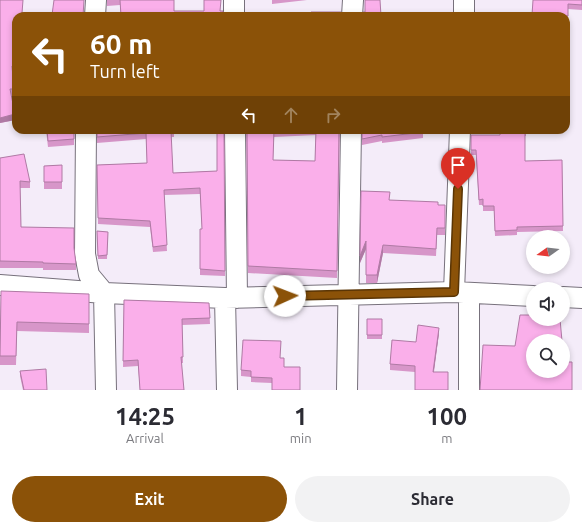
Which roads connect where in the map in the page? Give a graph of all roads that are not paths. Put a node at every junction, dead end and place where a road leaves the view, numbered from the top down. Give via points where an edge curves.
1 (96, 0) edge
2 (234, 0) edge
3 (353, 0) edge
4 (464, 0) edge
5 (95, 12) edge
6 (234, 12) edge
7 (352, 12) edge
8 (464, 12) edge
9 (86, 134) edge
10 (235, 134) edge
11 (351, 134) edge
12 (460, 134) edge
13 (0, 285) edge
14 (104, 293) junction
15 (462, 293) junction
16 (348, 294) junction
17 (526, 296) edge
18 (570, 297) edge
19 (231, 298) junction
20 (582, 298) edge
21 (106, 390) edge
22 (226, 390) edge
23 (347, 390) edge
24 (469, 390) edge

1 - 5 street
2 - 6 street
3 - 7 street
4 - 8 street
9 - 14 street via 86,265 89,275
10 - 19 street
11 - 16 street
12 - 15 street
13 - 14 street
14 - 19 street
14 - 21 street
15 - 16 street
15 - 17 street
15 - 24 street
16 - 19 street
16 - 23 street
18 - 20 street
19 - 22 street

